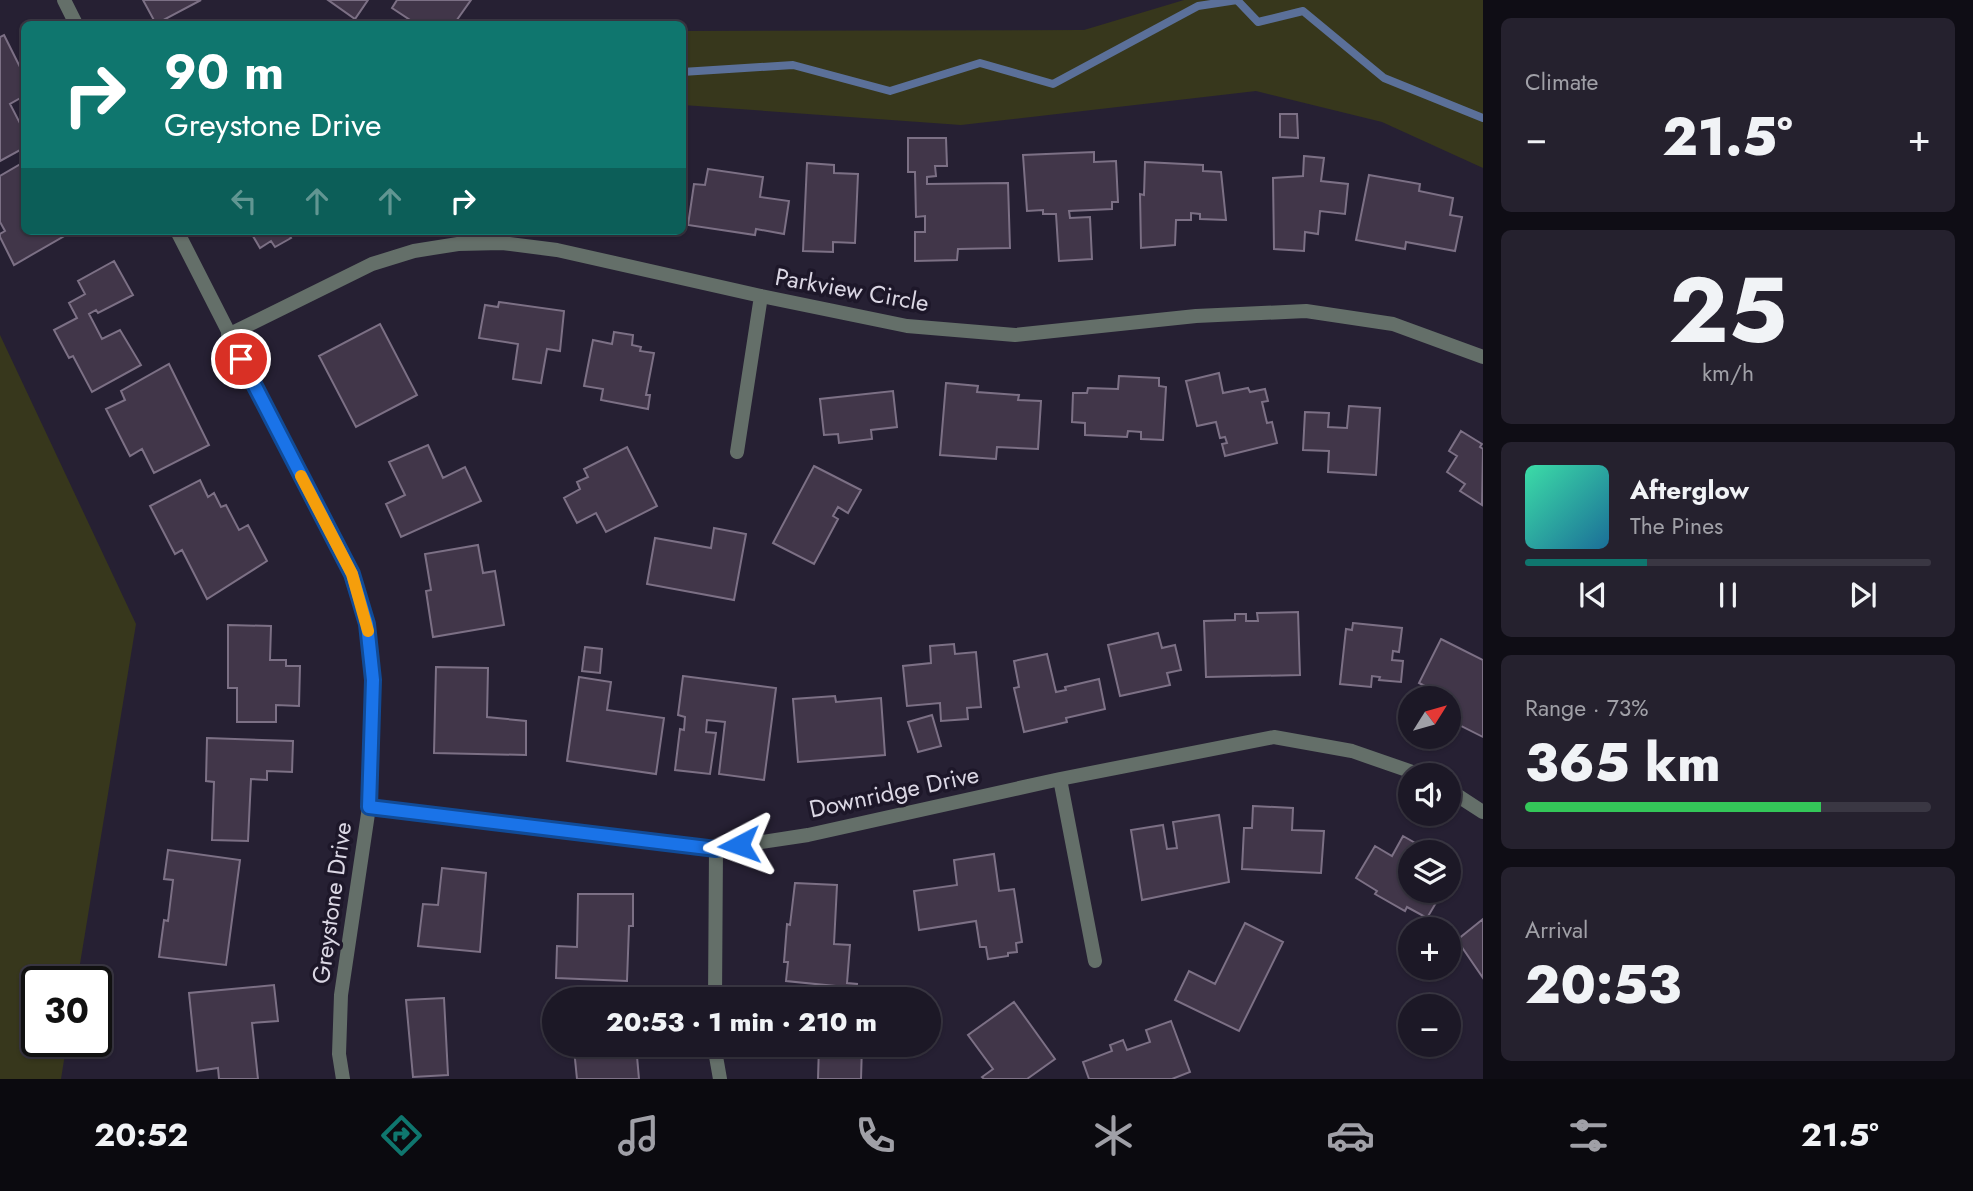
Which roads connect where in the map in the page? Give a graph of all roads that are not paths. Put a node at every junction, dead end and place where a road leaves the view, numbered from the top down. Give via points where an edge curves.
1 (64, 0) edge
2 (74, 21) edge
3 (179, 235) edge
4 (761, 296) junction
5 (228, 335) junction
6 (1483, 357) edge
7 (737, 452) dead end
8 (1398, 767) edge
9 (1060, 779) junction
10 (1461, 798) edge
11 (369, 807) junction
12 (1483, 812) edge
13 (716, 849) junction
14 (1095, 961) dead end
15 (715, 987) edge
16 (716, 1057) edge
17 (343, 1079) edge
18 (720, 1079) edge

1 - 2 street
3 - 5 street, Greystone Drive
4 - 5 street, Parkview Circle via 557,250 502,243 458,244 372,264
4 - 6 street, Parkview Circle via 907,326 1015,335 1196,316 1306,311 1393,324
4 - 7 street
5 - 11 street, Greystone Drive via 352,574 367,624 373,680
8 - 9 street, Downridge Drive via 1352,751 1274,737
9 - 13 street, Downridge Drive via 808,835
9 - 14 street
10 - 12 street
11 - 13 street, Downridge Drive
11 - 17 street, Greystone Drive via 341,995
13 - 15 street
16 - 18 street

